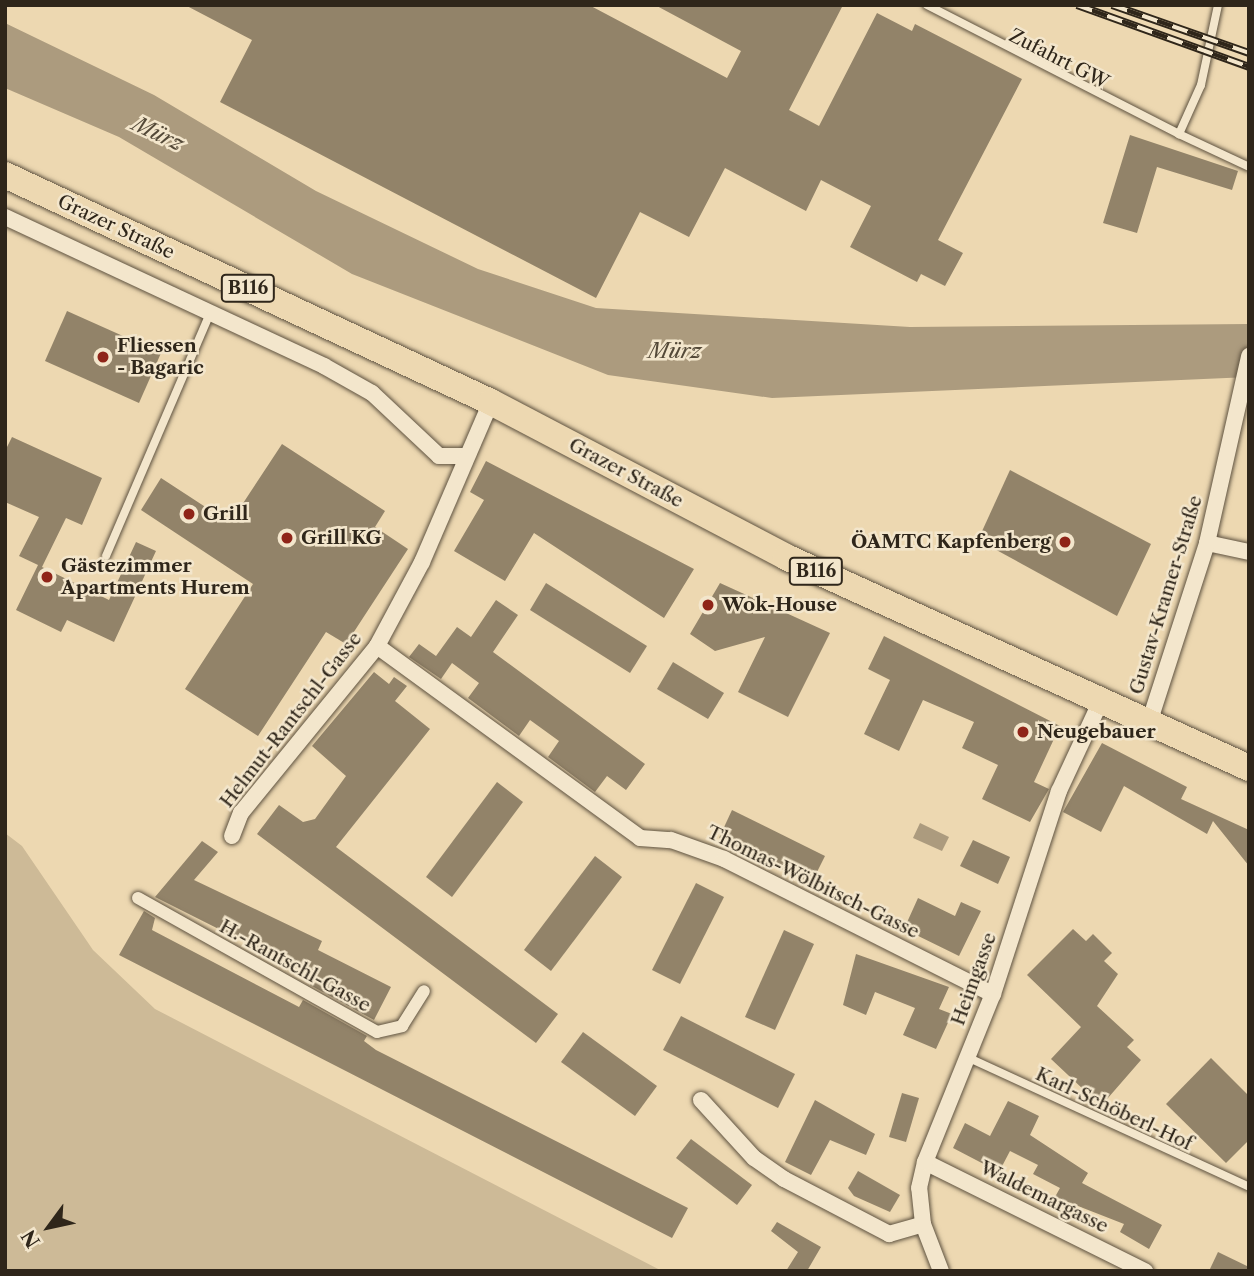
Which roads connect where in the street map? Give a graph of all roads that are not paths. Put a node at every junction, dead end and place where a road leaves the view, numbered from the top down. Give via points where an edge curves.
1 (927, 5) edge
2 (1218, 5) edge
3 (1179, 134) junction
4 (1249, 167) edge
5 (5, 175) edge
6 (5, 217) edge
7 (210, 313) junction
8 (1249, 356) edge
9 (491, 402) junction
10 (465, 456) junction
11 (1207, 543) junction
12 (1249, 552) edge
13 (106, 556) dead end
14 (377, 646) junction
15 (1099, 705) junction
16 (1149, 723) junction
17 (1249, 768) edge
18 (232, 836) dead end
19 (138, 898) dead end
20 (424, 991) dead end
21 (993, 994) junction
22 (967, 1057) junction
23 (701, 1100) dead end
24 (925, 1162) junction
25 (1249, 1187) edge
26 (923, 1224) junction
27 (941, 1271) edge
28 (1145, 1271) edge

1 - 3 lane, Zufahrt GW
2 - 3 lane via 1201,85
3 - 4 lane, Zufahrt GW
5 - 9 main road, Grazer Straße / B116
6 - 7 street, Grazer Straße
7 - 10 street, Grazer Straße via 372,393 439,457
7 - 13 lane
8 - 11 street, Gustav-Kramer-Straße
9 - 10 street, Helmut-Rantschl-Gasse
9 - 15 main road, Grazer Straße / B116 via 786,557
10 - 14 street, Helmut-Rantschl-Gasse via 422,562
11 - 12 street
11 - 16 street, Gustav-Kramer-Straße
14 - 18 street, Helmut-Rantschl-Gasse via 241,813
14 - 21 street, Thomas-Wölbitsch-Gasse via 640,838 671,840 724,859
15 - 16 main road, Grazer Straße / B116
15 - 21 street, Heimgasse via 1059,791
16 - 17 main road, Grazer Straße / B116
19 - 20 street, H.-Rantschl-Gasse via 377,1032 402,1026
21 - 22 street, Heimgasse
22 - 24 street, Heimgasse
22 - 25 lane, Karl-Schöberl-Hof
23 - 26 street via 754,1158 784,1179 889,1234
24 - 26 street, Heimgasse via 919,1188
24 - 28 street, Waldemargasse
26 - 27 street, Heimgasse

